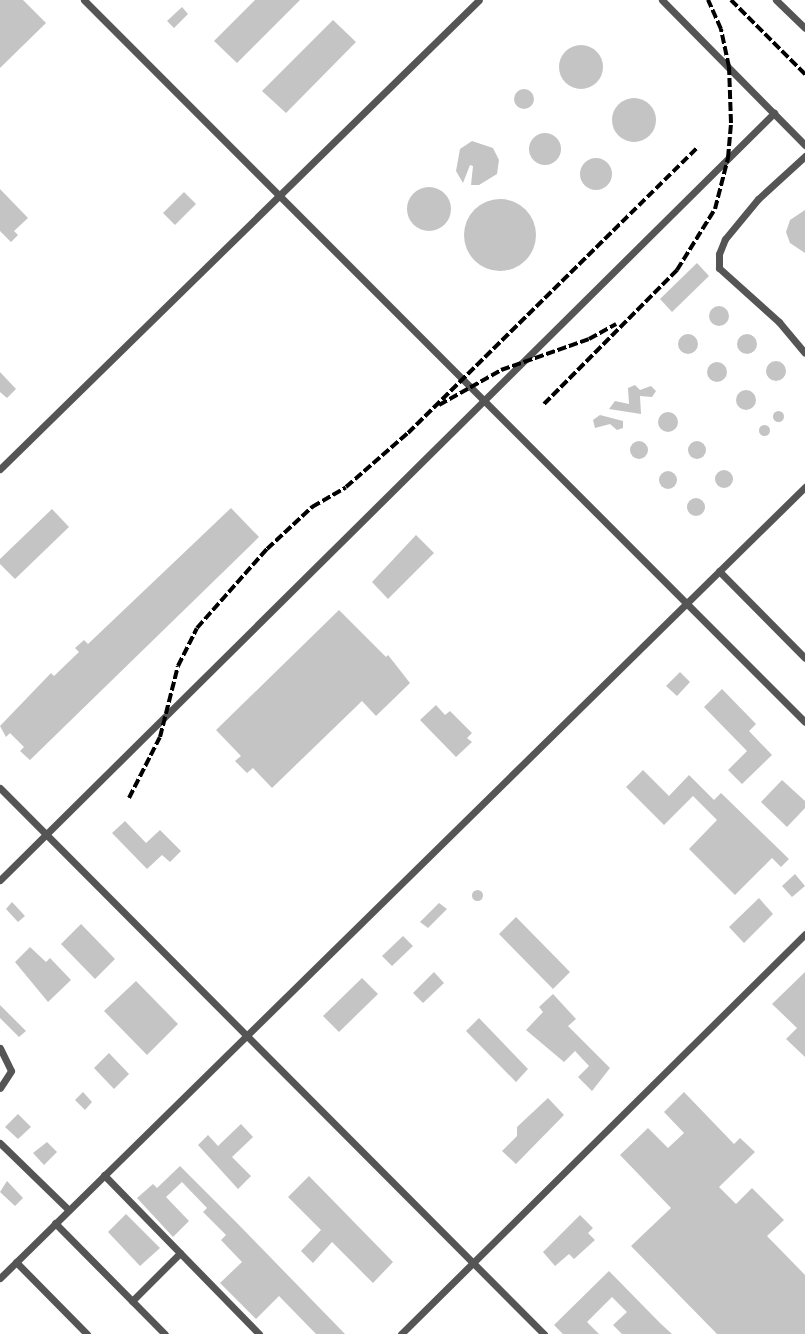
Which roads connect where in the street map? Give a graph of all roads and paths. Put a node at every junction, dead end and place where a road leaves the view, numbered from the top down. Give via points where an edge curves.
1 (84, 0) edge
2 (479, 0) edge
3 (662, 0) edge
4 (776, 0) edge
5 (805, 28) edge
6 (774, 113) junction
7 (805, 145) edge
8 (805, 156) edge
9 (275, 196) junction
10 (805, 353) edge
11 (485, 398) junction
12 (2, 464) edge
13 (805, 487) edge
14 (719, 571) junction
15 (688, 602) junction
16 (805, 658) edge
17 (805, 723) edge
18 (0, 788) edge
19 (46, 834) junction
20 (0, 880) edge
21 (805, 934) edge
22 (245, 1036) junction
23 (0, 1048) edge
24 (0, 1088) edge
25 (0, 1143) edge
26 (104, 1175) junction
27 (69, 1210) junction
28 (55, 1223) junction
29 (180, 1253) junction
30 (16, 1262) junction
31 (473, 1263) junction
32 (0, 1278) edge
33 (132, 1301) junction
34 (87, 1334) edge
35 (165, 1334) edge
36 (259, 1334) edge
37 (401, 1334) edge
38 (544, 1334) edge

1 - 9 lane
2 - 9 lane
3 - 6 lane
4 - 5 lane
6 - 7 lane
6 - 11 lane
8 - 10 lane via 758,199 725,239 719,254 719,268 779,322
9 - 11 lane
9 - 12 lane
11 - 15 lane
11 - 19 lane
13 - 14 lane
14 - 15 lane
14 - 16 lane
15 - 17 lane
15 - 22 lane
18 - 19 lane
19 - 20 lane
19 - 22 lane
21 - 31 lane
22 - 26 lane
22 - 31 lane
23 - 24 lane via 11,1071
25 - 27 lane
26 - 27 lane
26 - 29 lane
27 - 28 lane
28 - 30 lane
28 - 33 lane
29 - 33 lane
29 - 36 lane
30 - 32 lane
30 - 34 lane
31 - 37 lane
31 - 38 lane
33 - 35 lane

